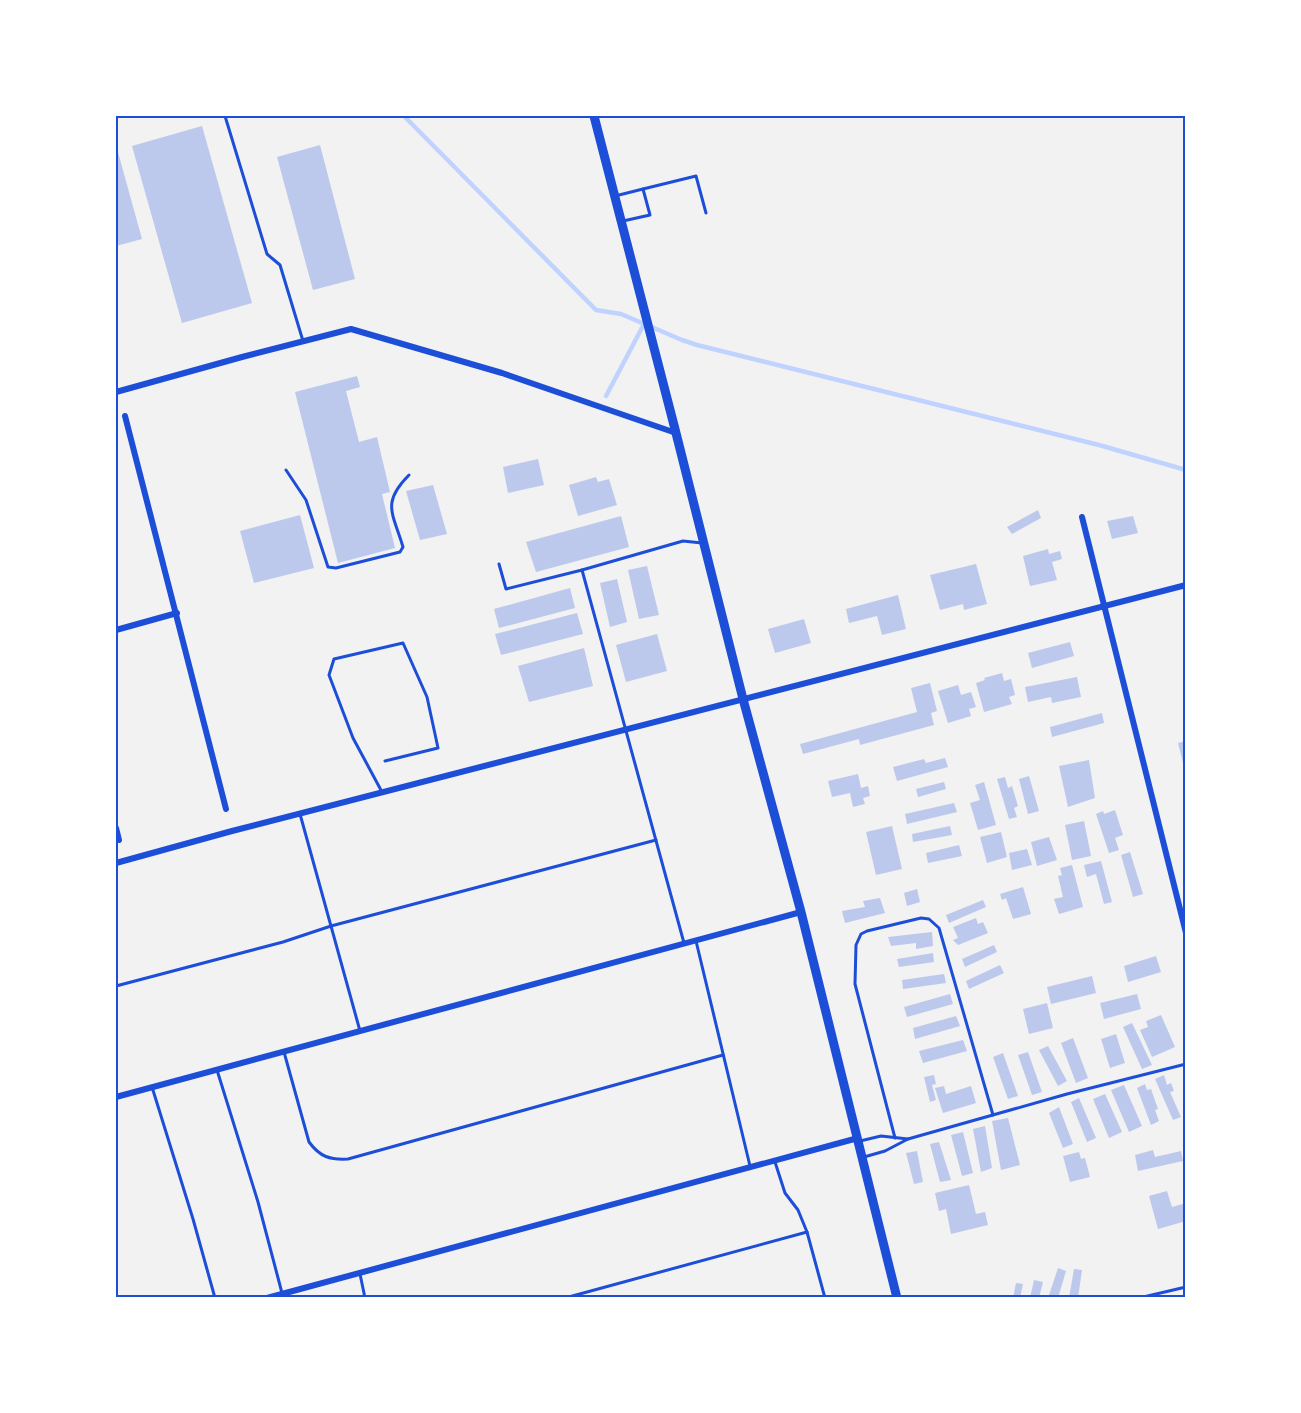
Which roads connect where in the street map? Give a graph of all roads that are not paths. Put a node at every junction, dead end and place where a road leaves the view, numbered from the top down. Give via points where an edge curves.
1 (225, 116) edge
2 (594, 116) edge
3 (643, 189) junction
4 (615, 196) junction
5 (706, 213) dead end
6 (621, 221) junction
7 (303, 341) junction
8 (116, 392) edge
9 (125, 416) dead end
10 (676, 433) junction
11 (286, 470) dead end
12 (409, 475) dead end
13 (1082, 517) dead end
14 (704, 543) junction
15 (498, 564) dead end
16 (582, 570) junction
17 (1185, 585) edge
18 (1104, 607) junction
19 (177, 613) junction
20 (116, 630) edge
21 (743, 699) junction
22 (626, 730) junction
23 (385, 761) dead end
24 (383, 793) junction
25 (226, 809) dead end
26 (300, 814) junction
27 (116, 828) edge
28 (119, 840) dead end
29 (656, 840) junction
30 (116, 863) edge
31 (801, 912) junction
32 (331, 926) junction
33 (1185, 933) edge
34 (696, 940) junction
35 (684, 943) junction
36 (116, 986) edge
37 (360, 1031) junction
38 (283, 1052) junction
39 (723, 1055) junction
40 (1185, 1064) edge
41 (217, 1069) junction
42 (153, 1087) junction
43 (116, 1097) edge
44 (993, 1115) junction
45 (895, 1138) junction
46 (908, 1139) junction
47 (858, 1140) junction
48 (863, 1157) junction
49 (774, 1161) junction
50 (750, 1167) junction
51 (807, 1232) junction
52 (359, 1273) junction
53 (1185, 1287) edge
54 (282, 1293) junction
55 (214, 1298) edge
56 (267, 1298) edge
57 (365, 1298) edge
58 (565, 1298) edge
59 (825, 1298) edge
60 (897, 1298) edge
61 (1139, 1298) edge

1 - 7 lane via 267,254 280,265
2 - 4 main road
3 - 4 lane
3 - 5 lane via 696,176
3 - 6 lane via 650,215
4 - 6 main road
6 - 10 main road
7 - 8 street
7 - 10 street via 351,329 502,373
9 - 19 street
10 - 14 main road
11 - 12 lane via 306,500 328,567 336,568 400,552 403,547 390,502 396,488
13 - 18 street
14 - 16 lane via 683,541
14 - 21 main road
15 - 16 lane via 506,589
16 - 22 lane
17 - 18 street
18 - 21 street
18 - 33 street
19 - 20 street
19 - 25 street
21 - 22 street
21 - 31 main road
22 - 24 street
22 - 29 lane
23 - 24 lane via 438,748 427,697 403,643 334,659 328,675 353,738
24 - 26 street
26 - 30 street
26 - 32 lane
27 - 28 street
29 - 32 lane
29 - 35 lane
31 - 34 street
31 - 47 main road
32 - 36 lane
32 - 37 lane
34 - 35 street
34 - 39 lane
35 - 37 street
37 - 38 street
38 - 39 lane via 309,1142 325,1158 336,1160
38 - 41 street
39 - 50 lane
40 - 44 lane
41 - 42 street
41 - 54 lane
42 - 43 street
42 - 55 lane
44 - 45 lane via 939,928 929,919 921,918 867,931 856,945 855,984
44 - 46 lane
45 - 46 lane
45 - 47 lane
46 - 48 lane
47 - 48 main road
47 - 49 street
48 - 60 main road
49 - 50 street
49 - 51 lane via 785,1193
50 - 52 street
51 - 58 lane
51 - 59 lane
52 - 54 street
52 - 57 lane
53 - 61 lane
54 - 56 street

